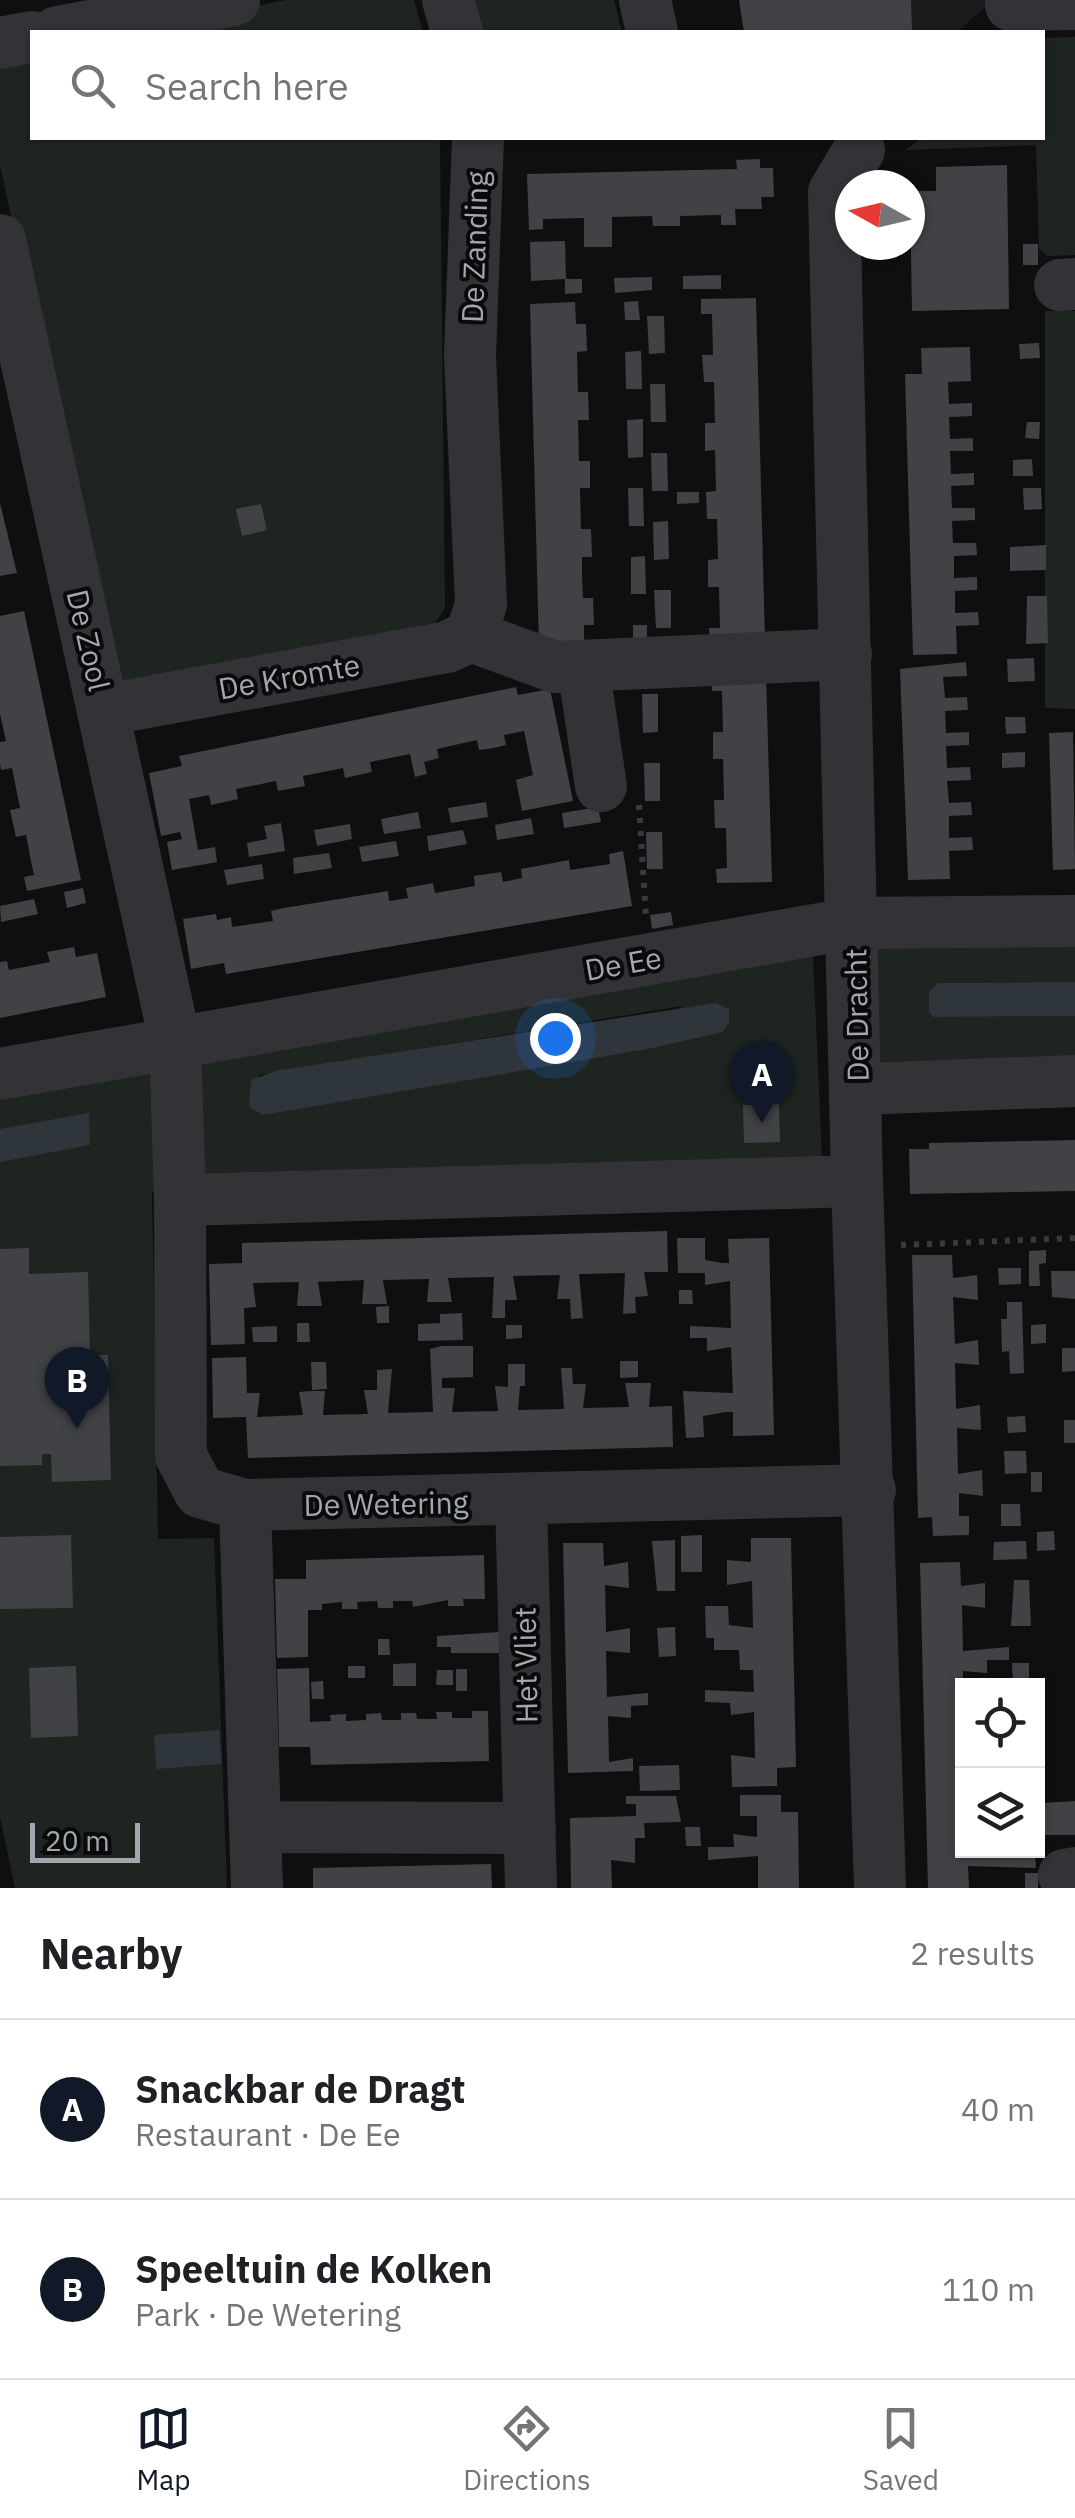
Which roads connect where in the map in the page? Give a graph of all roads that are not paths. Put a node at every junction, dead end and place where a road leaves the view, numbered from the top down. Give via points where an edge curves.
1 (234, 0) edge
2 (448, 0) edge
3 (645, 0) edge
4 (1075, 4) edge
5 (1001, 13) edge
6 (69, 30) edge
7 (456, 30) edge
8 (652, 30) edge
9 (30, 37) edge
10 (0, 43) edge
11 (478, 140) edge
12 (857, 142) edge
13 (0, 240) edge
14 (471, 636) junction
15 (846, 654) junction
16 (584, 666) junction
17 (104, 710) junction
18 (601, 786) road end
19 (1075, 921) edge
20 (854, 923) junction
21 (175, 1041) junction
22 (0, 1074) edge
23 (1075, 1082) edge
24 (858, 1089) junction
25 (857, 1180) junction
26 (180, 1200) junction
27 (870, 1490) junction
28 (522, 1501) junction
29 (245, 1504) junction
30 (257, 1828) junction
31 (530, 1828) junction
32 (256, 1888) edge
33 (531, 1888) edge
34 (880, 1888) edge

1 - 6 street
2 - 7 street
3 - 8 street
4 - 5 street
9 - 10 street
11 - 14 street, De Zanding via 470,356 482,604
12 - 15 street, De Dracht via 834,192
13 - 17 street, De Zool
14 - 16 street via 555,667
14 - 17 street, De Kromte via 447,647
15 - 16 street
15 - 20 street, De Dracht
16 - 18 street
17 - 21 street, De Zool
19 - 20 street, De Ee
20 - 21 street, De Ee
20 - 24 street, De Dracht
21 - 22 street, De Ee
21 - 26 street
23 - 24 street
24 - 25 street, De Dracht
25 - 26 street
25 - 27 street, De Dracht
26 - 29 street, De Wetering via 181,1456 200,1492
27 - 28 street, De Wetering
27 - 34 street, De Dracht
28 - 29 street, De Wetering
28 - 31 street, Het Vliet
29 - 30 street
30 - 31 street
30 - 32 street
31 - 33 street, Het Vliet

